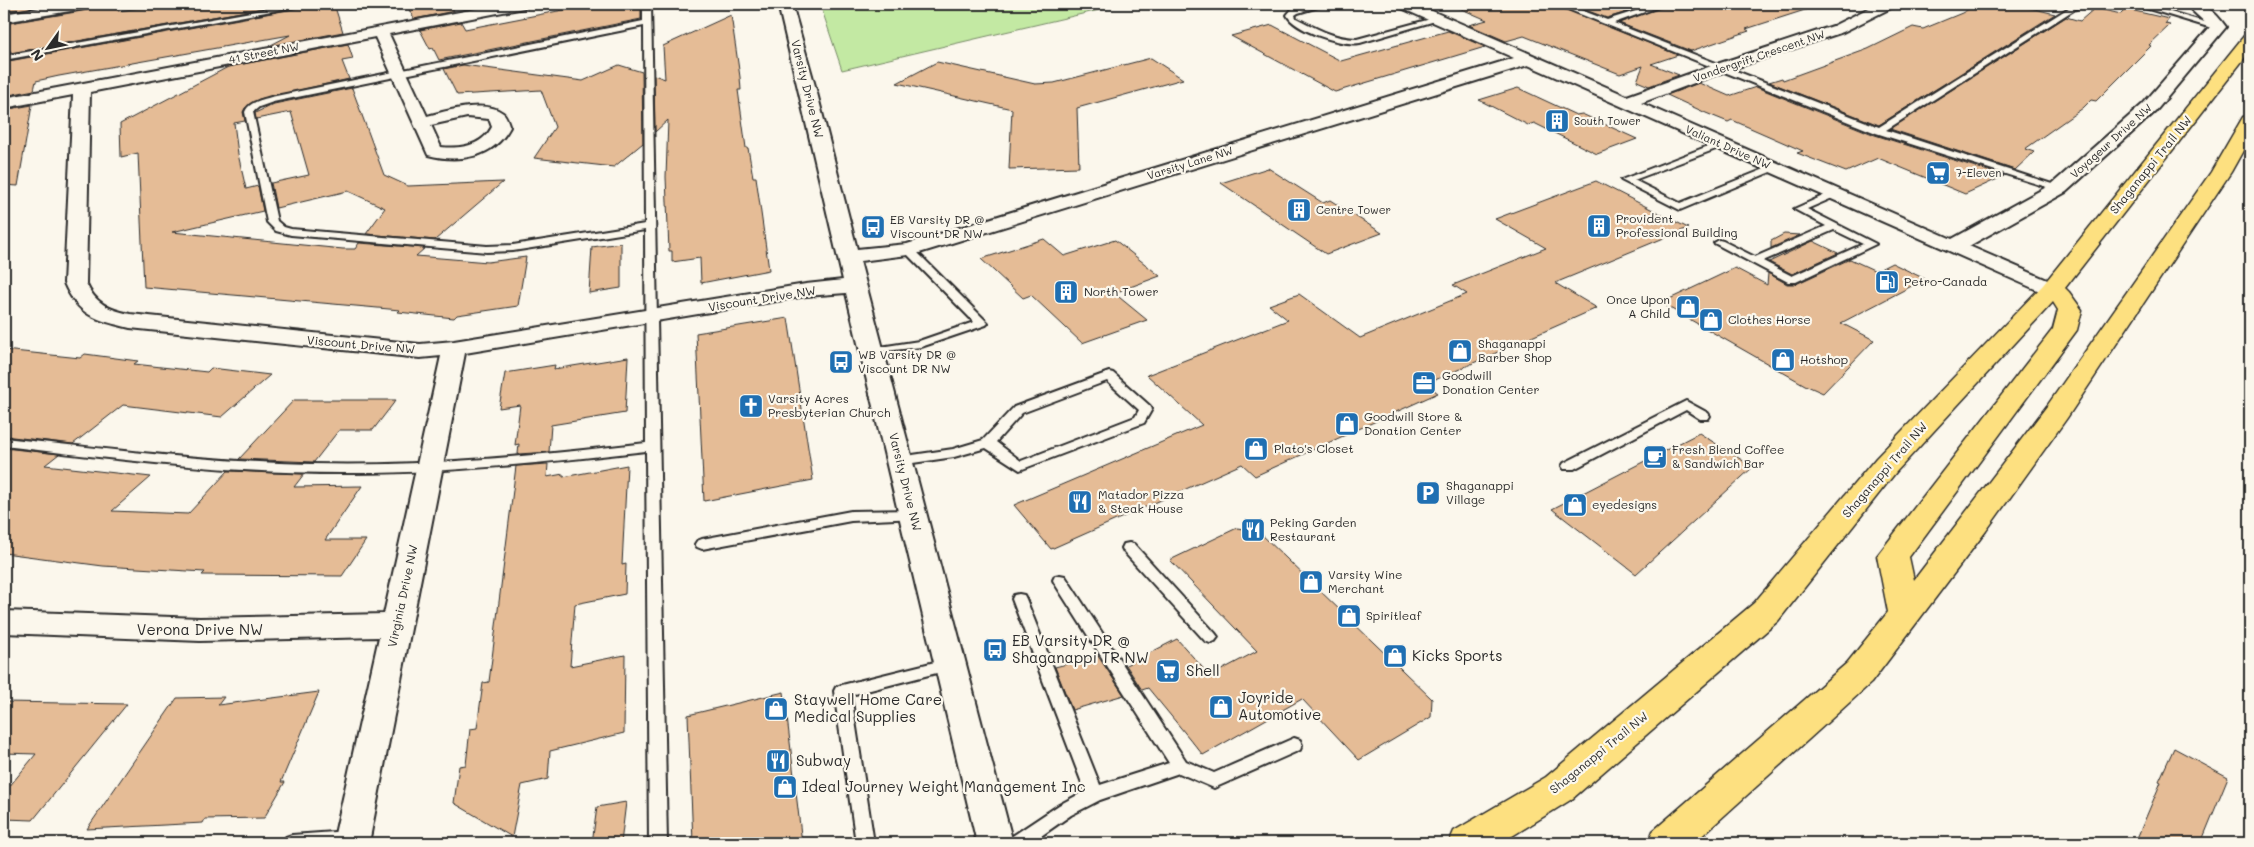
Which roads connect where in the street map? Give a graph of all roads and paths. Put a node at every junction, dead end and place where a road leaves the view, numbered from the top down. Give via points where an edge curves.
1 (88, 4) edge
2 (306, 4) edge
3 (524, 4) edge
4 (647, 4) edge
5 (785, 4) edge
6 (1324, 4) edge
7 (1559, 4) edge
8 (1664, 4) edge
9 (1888, 4) edge
10 (2080, 4) edge
11 (2136, 4) edge
12 (2192, 4) edge
13 (1412, 5) edge
14 (4, 18) edge
15 (1438, 19) junction
16 (647, 23) junction
17 (1606, 23) junction
18 (2218, 27) junction
19 (380, 32) junction
20 (2250, 40) edge
21 (4, 58) edge
22 (1529, 59) junction
23 (1720, 68) junction
24 (400, 74) junction
25 (82, 88) junction
26 (1626, 102) junction
27 (4, 103) edge
28 (2250, 121) edge
29 (421, 122) dead end
30 (1879, 131) junction
31 (1721, 144) junction
32 (1775, 168) junction
33 (2059, 188) junction
34 (1834, 194) junction
35 (649, 226) junction
36 (1834, 226) junction
37 (1719, 243) dead end
38 (1953, 247) junction
39 (909, 250) junction
40 (848, 256) junction
41 (1756, 261) junction
42 (855, 286) junction
43 (2051, 290) junction
44 (650, 317) junction
45 (454, 348) junction
46 (871, 352) junction
47 (1704, 416) dead end
48 (4, 442) edge
49 (988, 443) junction
50 (652, 446) junction
51 (899, 461) junction
52 (1569, 466) dead end
53 (429, 467) junction
54 (913, 515) junction
55 (702, 544) dead end
56 (1129, 548) dead end
57 (1060, 580) dead end
58 (1020, 599) dead end
59 (1905, 615) junction
60 (4, 622) edge
61 (397, 625) junction
62 (1210, 637) dead end
63 (951, 664) junction
64 (1294, 745) dead end
65 (1180, 766) junction
66 (1094, 794) junction
67 (352, 841) edge
68 (292, 843) edge
69 (658, 843) edge
70 (866, 843) edge
71 (995, 843) edge
72 (1017, 843) edge
73 (1468, 843) edge
74 (1667, 843) edge

1 - 14 street
2 - 21 lane
3 - 19 street, 41 Street NW
4 - 16 lane
5 - 40 street, Varsity Drive NW
6 - 15 lane via 1290,15 1333,39 1346,42
7 - 17 lane
8 - 17 lane
9 - 23 street, Vandergrift Crescent NW via 1838,29
10 - 30 lane
11 - 18 lane
12 - 18 street
13 - 15 street, Valiant Drive NW
15 - 22 street, Valiant Drive NW
16 - 24 lane
16 - 35 lane
17 - 23 lane
18 - 33 street, Voyageur Drive NW via 2149,108
19 - 24 street
19 - 25 street, 41 Street NW
20 - 43 main road, Shaganappi Trail NW
22 - 26 street, Valiant Drive NW
22 - 39 street, Varsity Lane NW
23 - 26 street, Vandergrift Crescent NW
23 - 30 lane
24 - 29 street
24 - 35 lane via 263,102 250,109 272,222 280,229 487,249 513,248
25 - 27 street, 41 Street NW
25 - 45 street, Viscount Drive NW via 75,283 86,304 130,321 394,350
26 - 31 street, Valiant Drive NW
28 - 59 main road via 2221,172 2057,412
30 - 33 lane
31 - 32 street, Valiant Drive NW
31 - 32 lane via 1626,180 1680,207
32 - 34 street, Valiant Drive NW
33 - 38 street, Voyageur Drive NW
34 - 36 lane via 1799,209
34 - 38 street, Valiant Drive NW
35 - 44 lane
36 - 41 lane
36 - 41 lane via 1871,244 1792,280
37 - 41 lane
38 - 43 street, Valiant Drive NW
39 - 40 street, Varsity Lane NW
39 - 46 lane via 982,323 921,344
40 - 42 street, Varsity Drive NW
42 - 44 street, Viscount Drive NW via 806,290
42 - 46 street, Varsity Drive NW
43 - 59 main road via 2070,310 2065,330 1893,556
43 - 73 main road, Shaganappi Trail NW via 1886,465 1766,612 1559,788
44 - 45 street, Viscount Drive NW
44 - 50 lane
45 - 53 street, Virginia Drive NW
46 - 51 street, Varsity Drive NW
47 - 52 lane via 1686,405
48 - 53 lane via 177,462 353,469
49 - 49 lane via 1018,410 1109,376 1146,409 1140,420 1020,466
49 - 51 lane via 954,453
50 - 53 lane via 552,458
50 - 69 lane
51 - 54 street, Varsity Drive NW
53 - 61 street, Virginia Drive NW
54 - 55 lane via 851,516
54 - 63 street, Varsity Drive NW
56 - 62 lane
57 - 65 lane
58 - 66 lane
59 - 74 main road via 1859,673
60 - 61 street, Verona Drive NW via 202,631
61 - 67 street, Virginia Drive NW
63 - 70 lane via 842,691
63 - 71 street, Varsity Drive NW
64 - 65 lane via 1214,781
65 - 66 lane
66 - 72 lane
67 - 68 lane

